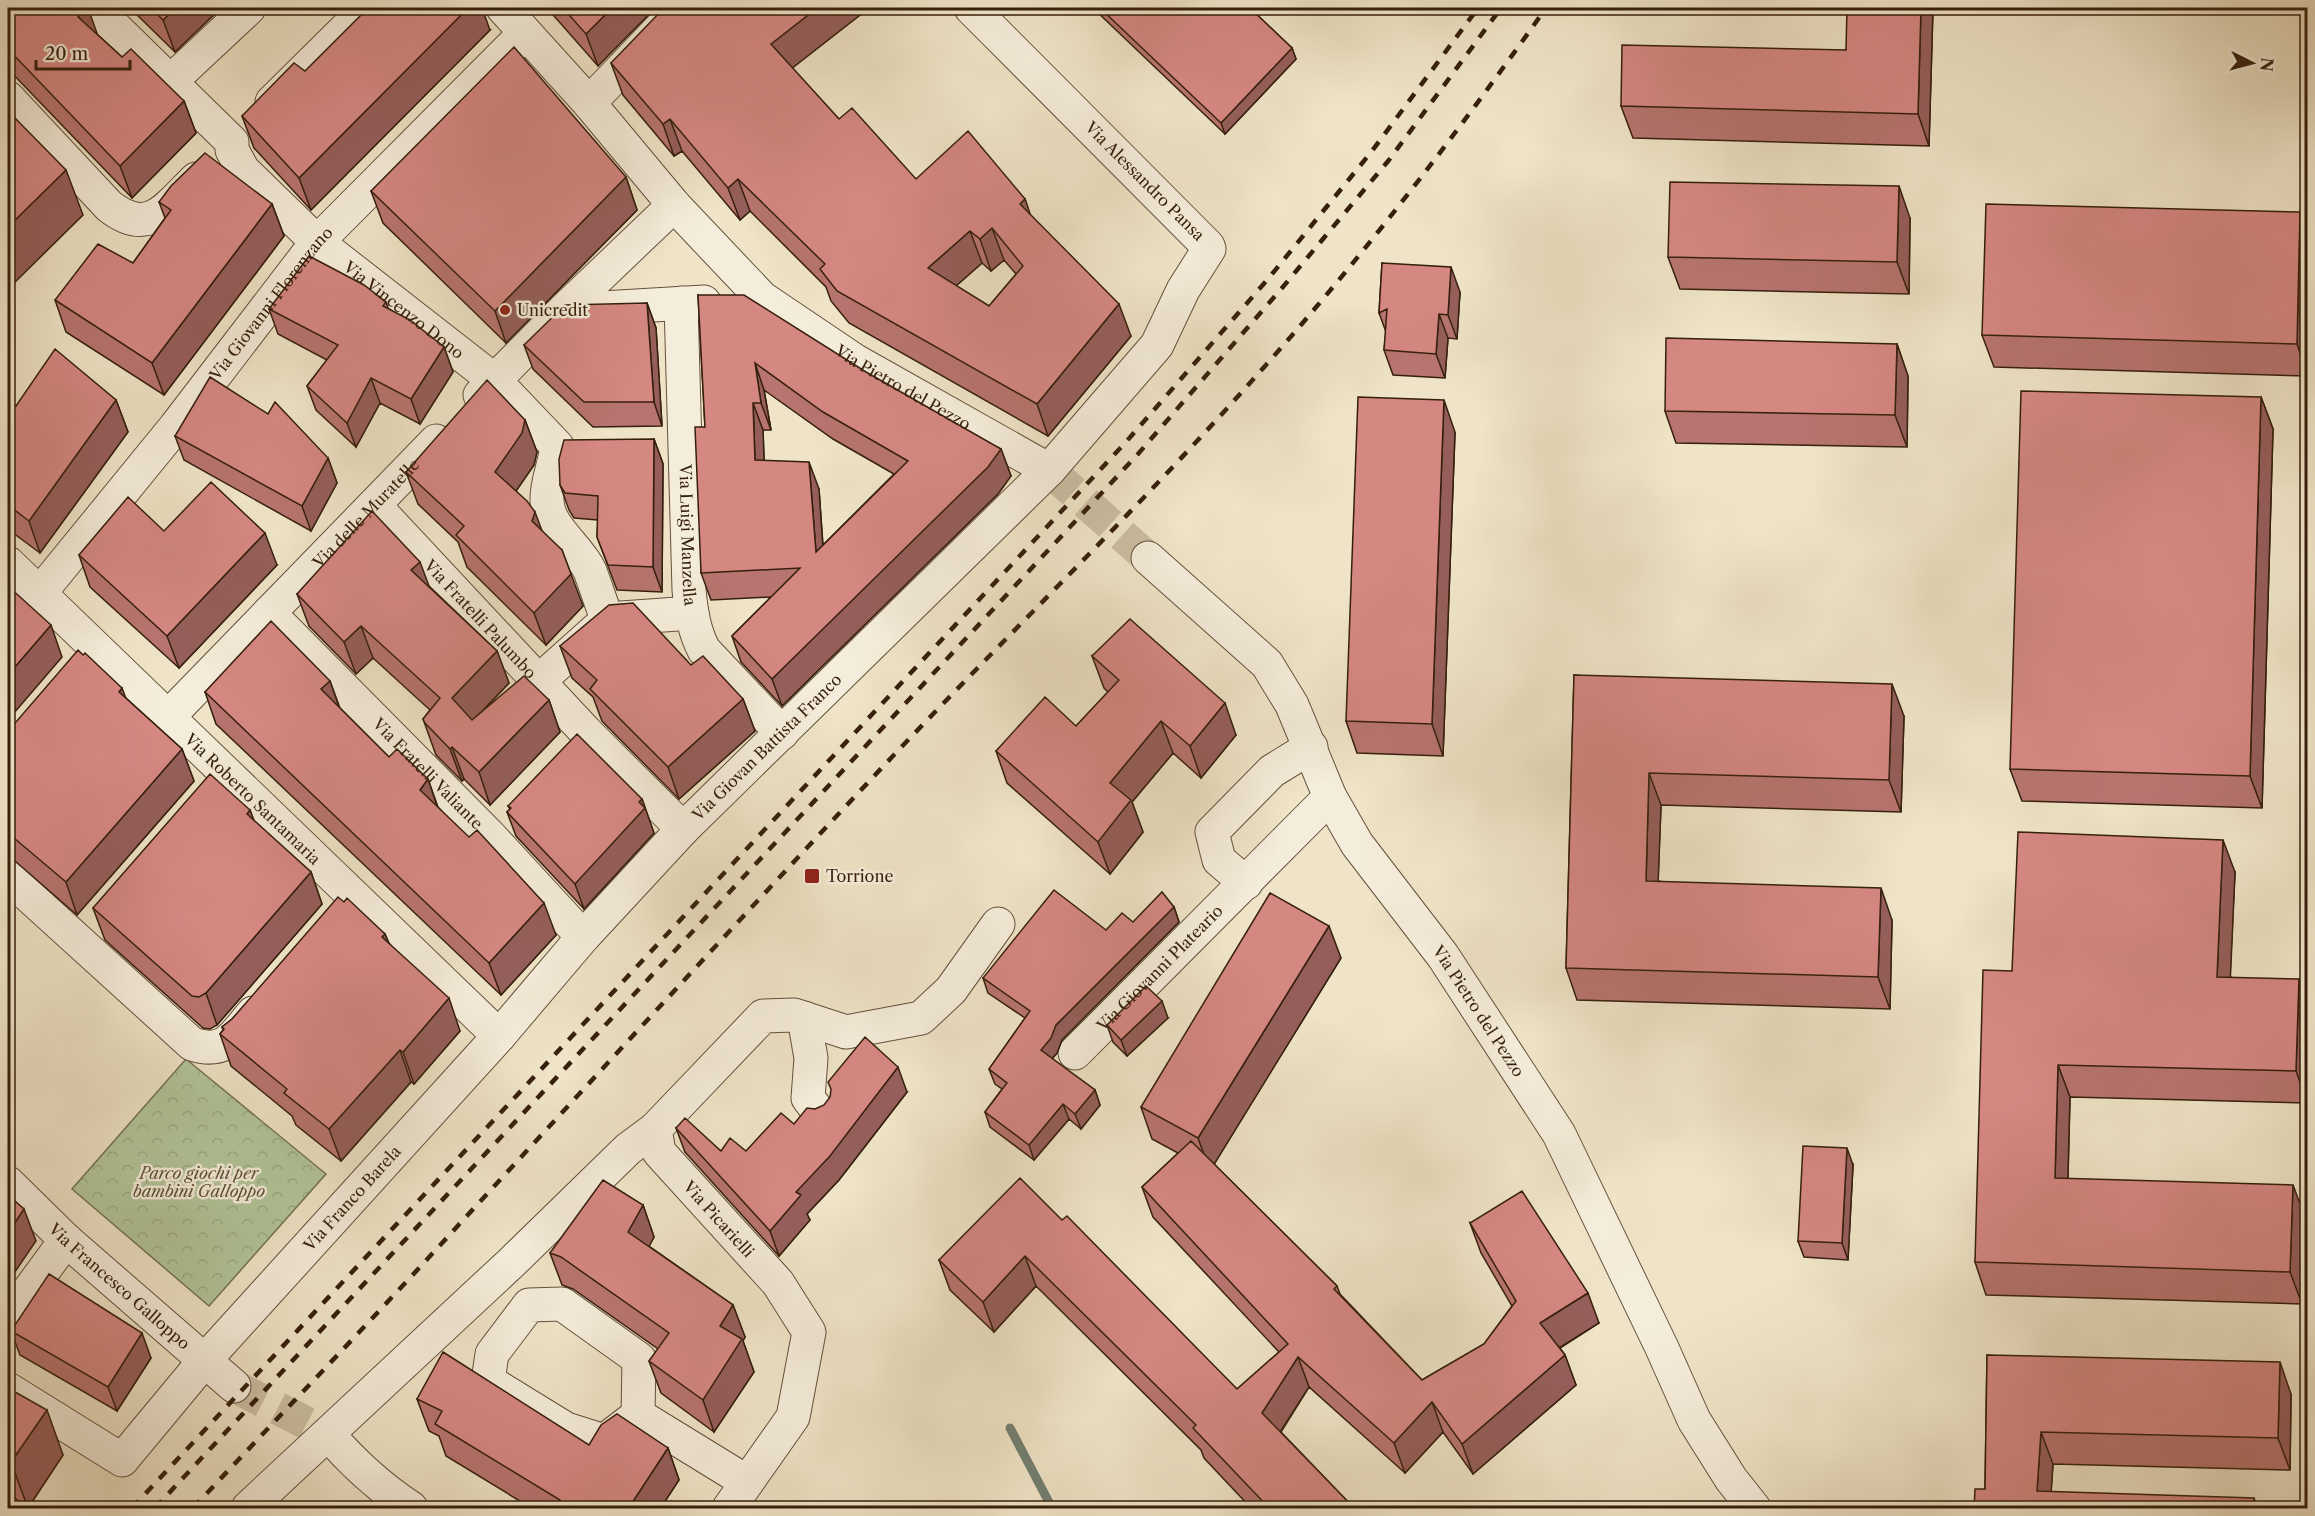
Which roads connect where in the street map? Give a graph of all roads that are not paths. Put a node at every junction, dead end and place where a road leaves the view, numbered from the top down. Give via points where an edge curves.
1 (95, 8) edge
2 (249, 8) edge
3 (367, 8) edge
4 (503, 8) edge
5 (680, 8) edge
6 (971, 8) edge
7 (525, 33) junction
8 (171, 81) junction
9 (8, 98) edge
10 (589, 103) junction
11 (232, 142) junction
12 (674, 205) junction
13 (317, 242) junction
14 (762, 298) junction
15 (681, 303) junction
16 (563, 311) junction
17 (494, 380) junction
18 (1083, 431) joint
19 (651, 445) edge
20 (686, 445) junction
21 (556, 446) junction
22 (592, 446) edge
23 (1049, 470) junction
24 (374, 505) junction
25 (1148, 558) tunnel mouth
26 (8, 563) edge
27 (39, 594) junction
28 (270, 613) junction
29 (692, 613) junction
30 (607, 619) junction
31 (96, 648) junction
32 (74, 673) edge
33 (540, 680) junction
34 (168, 717) junction
35 (586, 732) junction
36 (782, 733) junction
37 (1311, 747) junction
38 (562, 758) edge
39 (226, 773) junction
40 (1330, 797) junction
41 (203, 800) edge
42 (683, 829) junction
43 (8, 878) edge
44 (1246, 883) junction
45 (354, 896) junction
46 (331, 923) edge
47 (998, 924) dead end
48 (583, 937) junction
49 (787, 991) dead end
50 (269, 994) edge
51 (763, 1016) junction
52 (804, 1018) junction
53 (499, 1036) junction
54 (1075, 1053) dead end
55 (821, 1115) edge
56 (655, 1129) junction
57 (8, 1183) edge
58 (66, 1240) junction
59 (8, 1319) edge
60 (205, 1360) junction
61 (234, 1386) tunnel mouth
62 (8, 1389) edge
63 (638, 1415) junction
64 (328, 1434) junction
65 (738, 1496) edge
66 (248, 1509) edge
67 (411, 1509) edge
68 (1754, 1509) edge

1 - 8 street, Via Vincenzo Dono
2 - 8 street
3 - 11 street
4 - 7 street
5 - 10 street
6 - 18 street, Via Alessandro Pansa via 1208,246 1157,345
7 - 10 street
7 - 13 street, Via Giovanni Florenzano
8 - 11 street, Via Vincenzo Dono
9 - 11 street via 109,206 126,219 151,219 165,210
10 - 12 street
11 - 13 street, Via Vincenzo Dono via 243,170
12 - 14 street, Via Pietro del Pezzo
12 - 16 street, Via delle Muratelle
13 - 17 street, Via Vincenzo Dono
13 - 27 street, Via Giovanni Florenzano via 176,426
14 - 15 street
14 - 23 street, Via Pietro del Pezzo via 854,360
15 - 16 street
15 - 20 street, Via Luigi Manzella
16 - 17 street, Via delle Muratelle
17 - 21 street, Via Vincenzo Dono
17 - 24 street, Via delle Muratelle
18 - 23 street, Via Giovan Battista Franco
19 - 20 street
20 - 29 street, Via Luigi Manzella
21 - 22 street
21 - 30 street via 548,488 550,516 589,569
23 - 36 street, Via Giovan Battista Franco
24 - 28 street, Via delle Muratelle
24 - 33 street, Via Fratelli Palumbo
25 - 37 street, Via Pietro del Pezzo via 1268,664
26 - 27 street, Via Roberto Santamaria
27 - 31 street, Via Roberto Santamaria
28 - 34 street, Via delle Muratelle
28 - 48 street, Via Fratelli Valiante via 496,825
29 - 30 street
29 - 36 street, Via Luigi Manzella via 704,650
30 - 33 street
31 - 32 street
31 - 34 street, Via Roberto Santamaria
33 - 35 street, Via Fratelli Palumbo
34 - 39 street, Via Roberto Santamaria
35 - 38 street
35 - 42 street, Via Fratelli Palumbo
36 - 42 street, Via Giovan Battista Franco
37 - 40 street, Via Pietro del Pezzo
37 - 44 street via 1272,771 1212,832 1219,860
39 - 41 street
39 - 45 street, Via Roberto Santamaria
40 - 44 street, Via Giovanni Plateario
40 - 68 street, Via Pietro del Pezzo via 1357,844 1443,956 1559,1134 1694,1420
42 - 48 street, Via Giovan Battista Franco
43 - 50 street via 87,932 192,1044 219,1048
44 - 54 street, Via Giovanni Plateario
45 - 46 street
45 - 53 street, Via Roberto Santamaria
47 - 52 street via 951,990 921,1018 846,1032
48 - 53 street, Via Giovan Battista Franco
49 - 51 street
51 - 52 street
51 - 56 street
52 - 55 street via 811,1058 808,1098
53 - 60 street, Via Franco Barela
56 - 64 street via 628,1149
56 - 65 street, Via Picarielli via 659,1152 778,1283 809,1332 793,1417
57 - 58 street, Via Francesco Galloppo
58 - 59 street
58 - 60 street, Via Francesco Galloppo
60 - 61 street, Via Francesco Galloppo
60 - 62 street, Via Franco Barela via 122,1460
63 - 63 street via 604,1441 566,1429 488,1381 492,1354 530,1305 562,1305 639,1359
63 - 65 street, Via Picarielli
64 - 66 street
64 - 67 street via 379,1487

